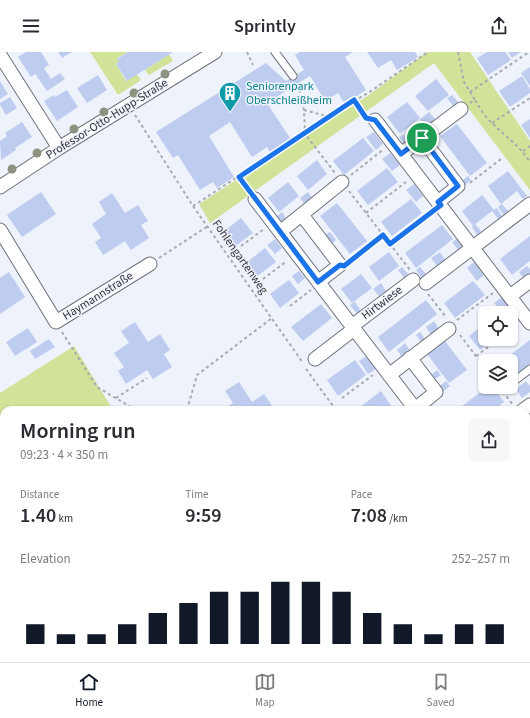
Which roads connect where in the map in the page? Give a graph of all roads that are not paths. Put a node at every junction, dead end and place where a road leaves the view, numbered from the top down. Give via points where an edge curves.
1 (215, 52) edge
2 (275, 52) edge
3 (0, 55) edge
4 (293, 76) dead end
5 (461, 109) road end
6 (375, 120) road end
7 (422, 138) junction
8 (59, 148) junction
9 (401, 154) junction
10 (342, 182) road end
11 (0, 187) edge
12 (255, 199) road end
13 (439, 204) junction
14 (530, 204) edge
15 (302, 215) junction
16 (276, 227) junction
17 (0, 230) edge
18 (473, 248) junction
19 (150, 264) road end
20 (412, 276) road end
21 (530, 281) edge
22 (319, 283) junction
23 (426, 287) road end
24 (506, 291) junction
25 (530, 323) edge
26 (451, 326) road end
27 (353, 328) junction
28 (410, 358) junction
29 (315, 359) dead end
30 (530, 369) edge
31 (386, 371) junction
32 (518, 378) edge
33 (413, 406) edge
34 (419, 406) edge

1 - 8 street, Professor-Otto-Hupp-Straße
2 - 4 lane
3 - 8 street
5 - 7 street
6 - 9 street
7 - 9 street
7 - 13 street via 458,186
8 - 11 street, Professor-Otto-Hupp-Straße
9 - 13 street
10 - 15 street
12 - 16 street, Hirtwiese
13 - 18 street
14 - 18 street
15 - 16 street
15 - 22 street via 340,265
16 - 22 street, Hirtwiese
17 - 19 street, Haymannstraße via 56,322
18 - 23 street
18 - 24 street
20 - 27 street, Hirtwiese
21 - 24 street
22 - 27 street, Hirtwiese
24 - 25 street
26 - 28 street
27 - 29 street, Hirtwiese
27 - 31 street, Hirtwiese
28 - 31 street
28 - 34 street, Hirtwiese via 436,392
30 - 32 lane
31 - 33 street, Hirtwiese

